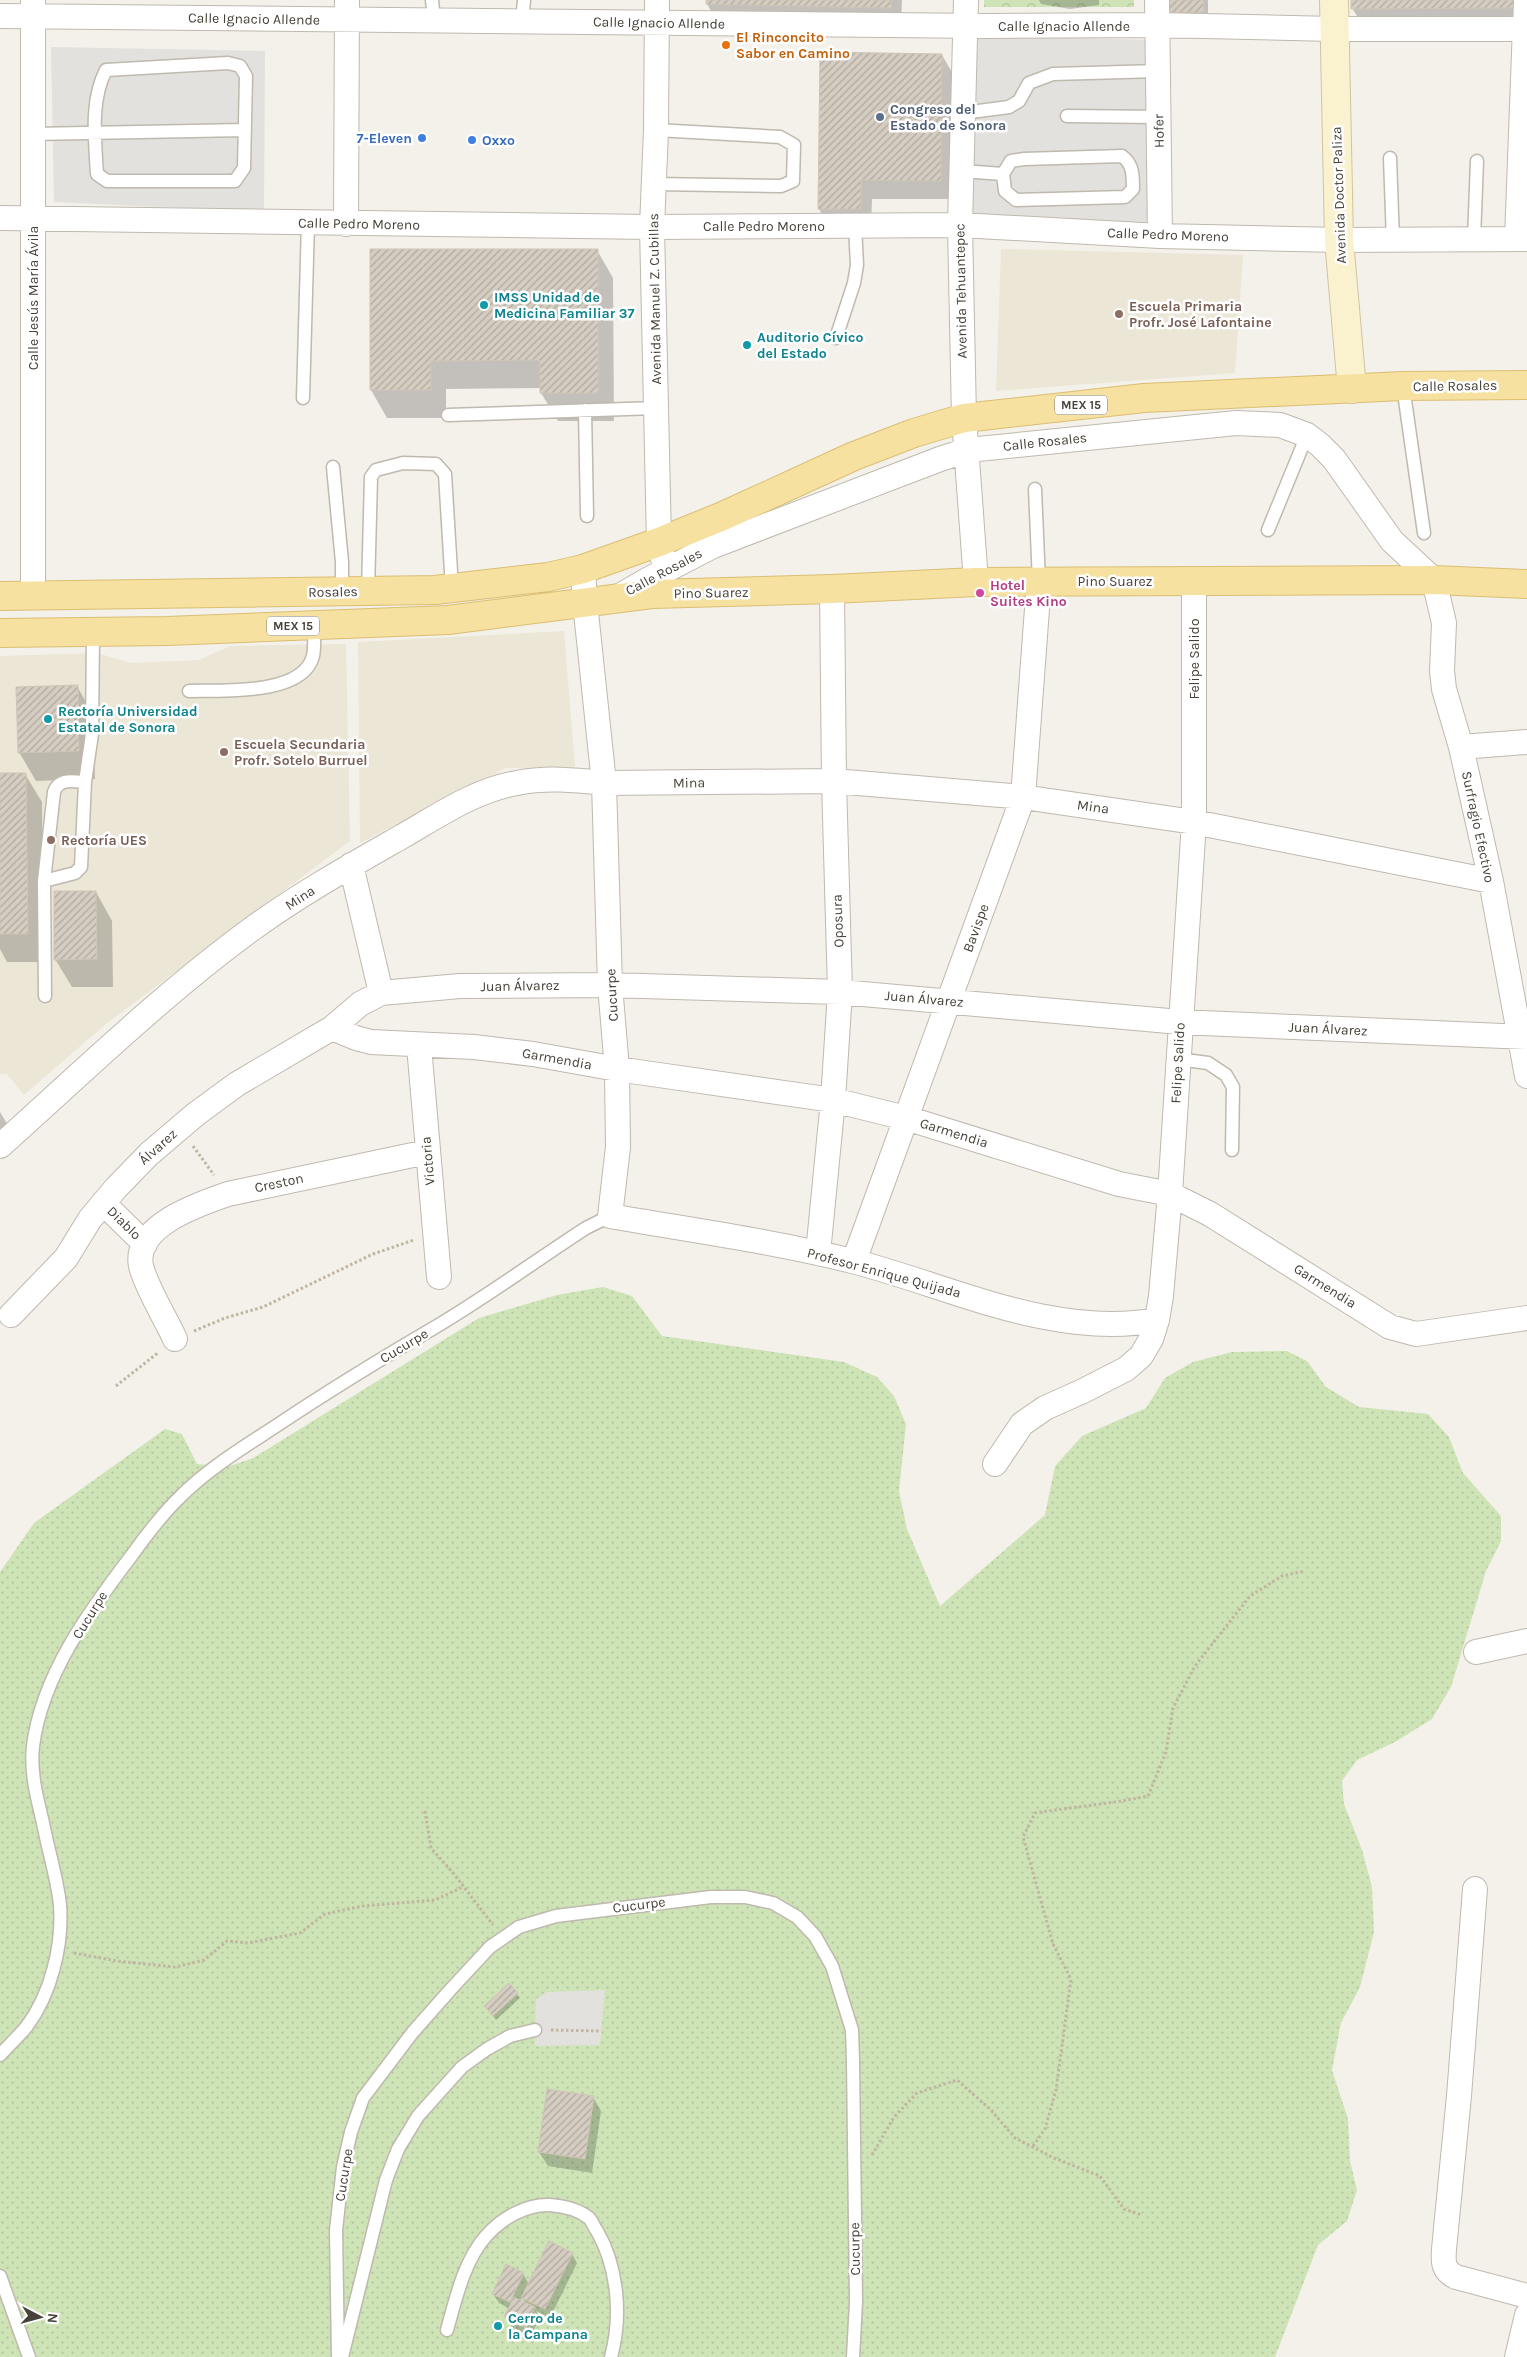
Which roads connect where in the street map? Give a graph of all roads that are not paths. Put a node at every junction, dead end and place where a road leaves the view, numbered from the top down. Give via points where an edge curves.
1 (966, 0) edge
2 (1157, 0) edge
3 (1334, 0) edge
4 (1526, 0) edge
5 (32, 8) edge
6 (347, 10) edge
7 (433, 10) edge
8 (523, 11) edge
9 (657, 11) edge
10 (0, 16) edge
11 (1158, 25) junction
12 (967, 26) junction
13 (1526, 29) edge
14 (1334, 30) junction
15 (1158, 71) junction
16 (964, 113) junction
17 (1067, 116) dead end
18 (1158, 117) junction
19 (245, 130) junction
20 (656, 130) junction
21 (94, 132) junction
22 (33, 134) junction
23 (1390, 158) dead end
24 (1477, 162) dead end
25 (962, 172) junction
26 (1003, 174) junction
27 (655, 184) junction
28 (0, 218) edge
29 (33, 219) junction
30 (308, 224) junction
31 (346, 224) junction
32 (960, 225) junction
33 (855, 226) junction
34 (652, 227) junction
35 (1160, 236) junction
36 (1474, 239) junction
37 (1522, 239) edge
38 (1339, 240) junction
39 (1393, 241) junction
40 (836, 338) dead end
41 (1527, 385) edge
42 (1402, 386) junction
43 (1352, 390) junction
44 (303, 398) dead end
45 (656, 408) junction
46 (584, 410) junction
47 (448, 415) dead end
48 (964, 418) junction
49 (1307, 435) junction
50 (968, 450) junction
51 (332, 467) dead end
52 (1035, 489) dead end
53 (586, 516) dead end
54 (1268, 530) dead end
55 (1424, 533) dead end
56 (659, 542) junction
57 (583, 569) junction
58 (665, 570) junction
59 (1194, 580) junction
60 (1434, 580) junction
61 (976, 582) junction
62 (1039, 582) junction
63 (1527, 584) edge
64 (452, 588) junction
65 (832, 589) junction
66 (355, 591) junction
67 (679, 594) junction
68 (0, 596) edge
69 (33, 596) junction
70 (616, 598) junction
71 (585, 603) junction
72 (314, 625) junction
73 (93, 632) junction
74 (0, 633) edge
75 (190, 691) dead end
76 (1527, 742) edge
77 (1461, 747) junction
78 (834, 781) junction
79 (85, 782) junction
80 (604, 784) junction
81 (1024, 797) junction
82 (1194, 822) junction
83 (351, 865) junction
84 (1491, 880) junction
85 (44, 881) junction
86 (610, 985) junction
87 (840, 992) junction
88 (381, 993) junction
89 (45, 996) dead end
90 (950, 1002) junction
91 (1180, 1022) junction
92 (338, 1030) junction
93 (1523, 1037) edge
94 (419, 1046) junction
95 (1178, 1059) junction
96 (616, 1069) junction
97 (1527, 1076) edge
98 (833, 1100) junction
99 (906, 1118) junction
100 (0, 1146) edge
101 (1232, 1150) dead end
102 (427, 1152) junction
103 (1170, 1194) junction
104 (103, 1203) junction
105 (610, 1216) junction
106 (145, 1244) junction
107 (818, 1253) junction
108 (854, 1261) junction
109 (439, 1277) dead end
110 (11, 1315) dead end
111 (1527, 1318) edge
112 (1157, 1320) junction
113 (176, 1339) road end
114 (995, 1464) dead end
115 (1527, 1641) edge
116 (1476, 1652) dead end
117 (1475, 1889) dead end
118 (535, 2030) road end
119 (0, 2055) edge
120 (0, 2276) edge
121 (1527, 2296) edge
122 (1527, 2315) edge
123 (447, 2330) dead end
124 (29, 2357) edge
125 (340, 2357) edge
126 (611, 2357) edge
127 (853, 2357) edge
128 (1517, 2357) edge

1 - 12 street, Avenida Tehuantepec
2 - 11 street, Hofer
3 - 14 street, Avenida Doctor Paliza
4 - 13 street
5 - 6 street, Calle Ignacio Allende
5 - 10 street, Calle Ignacio Allende
5 - 22 street, Calle Jesús María Ávila
6 - 7 street, Calle Ignacio Allende
6 - 31 street
7 - 8 street, Calle Ignacio Allende
8 - 9 street, Calle Ignacio Allende
9 - 12 street, Calle Ignacio Allende
9 - 20 street, Avenida Manuel Z. Cubillas
11 - 12 street, Calle Ignacio Allende
11 - 14 street, Calle Ignacio Allende
11 - 15 street, Hofer
12 - 16 street, Avenida Tehuantepec
13 - 14 street, Calle Ignacio Allende
13 - 37 street
14 - 38 street, Avenida Doctor Paliza
15 - 16 lane via 1053,74 1029,84 1019,101 1009,107
15 - 18 street, Hofer
16 - 25 street, Avenida Tehuantepec
17 - 18 lane
18 - 35 street, Hofer
19 - 21 lane
19 - 21 lane via 244,168 235,182 108,181 96,174
19 - 21 lane via 246,76 240,66 228,63 106,70 99,84
20 - 27 street, Avenida Manuel Z. Cubillas
20 - 27 lane via 780,137 794,145 793,181 781,186
21 - 22 lane
22 - 29 street, Calle Jesús María Ávila
23 - 39 lane
24 - 36 lane
25 - 26 lane
25 - 32 street, Avenida Tehuantepec
26 - 26 lane via 1004,191 1016,200 1125,197 1134,189 1129,162 1122,156 1024,159 1011,161
27 - 34 street, Avenida Manuel Z. Cubillas
28 - 29 street, Calle Pedro Moreno
29 - 30 street, Calle Pedro Moreno
29 - 69 street, Calle Jesús María Ávila
30 - 31 street, Calle Pedro Moreno
30 - 44 lane
31 - 34 street, Calle Pedro Moreno
32 - 33 street, Calle Pedro Moreno
32 - 35 street, Calle Pedro Moreno
32 - 48 street, Avenida Tehuantepec
33 - 34 street, Calle Pedro Moreno
33 - 40 lane via 857,264 854,283
34 - 45 street, Avenida Manuel Z. Cubillas
35 - 38 street, Calle Pedro Moreno
36 - 37 street, Calle Pedro Moreno
36 - 39 street, Calle Pedro Moreno
38 - 39 street, Calle Pedro Moreno
38 - 43 street, Avenida Doctor Paliza
41 - 42 main road, Calle Rosales / MEX 15
42 - 43 main road, Calle Rosales / MEX 15
42 - 55 lane
43 - 48 main road, Calle Rosales / MEX 15 via 1144,398
45 - 46 lane
45 - 56 street, Avenida Manuel Z. Cubillas
46 - 47 lane
46 - 53 lane
48 - 50 street, Avenida Tehuantepec
48 - 56 main road, Calle Rosales / MEX 15 via 854,456
49 - 50 street, Calle Rosales via 1280,425 1236,424
49 - 54 lane
49 - 60 street, Calle Rosales via 1334,458 1392,541
50 - 58 street, Calle Rosales via 713,546
50 - 61 street, Avenida Tehuantepec
51 - 66 lane via 342,562
52 - 62 lane
56 - 57 main road, Rosales / MEX 15
56 - 58 street, Avenida Manuel Z. Cubillas
57 - 64 main road, Rosales / MEX 15 via 548,577
57 - 71 street, Cucurpe
58 - 67 street, Avenida Manuel Z. Cubillas
58 - 70 street, Calle Rosales
59 - 60 main road, Pino Suarez / MEX 15
59 - 62 main road, Pino Suarez / MEX 15
59 - 82 street, Felipe Salido
60 - 63 main road, Pino Suarez / MEX 15
60 - 77 street, Surfragio Efectivo via 1444,623 1444,689
61 - 62 main road, Pino Suarez / MEX 15
61 - 65 main road, Pino Suarez / MEX 15
62 - 81 street, Bavispe
64 - 66 main road, Rosales / MEX 15
64 - 66 lane via 445,474 436,464 403,463 376,470 371,477
65 - 67 main road, Pino Suarez / MEX 15
65 - 78 street, Oposura
66 - 69 main road, Rosales / MEX 15
67 - 70 main road, Pino Suarez / MEX 15
68 - 69 main road, Rosales / MEX 15
70 - 71 main road, Pino Suarez / MEX 15
71 - 72 main road, MEX 15 via 448,620
71 - 80 street, Cucurpe
72 - 73 main road, MEX 15
72 - 75 lane via 313,656 308,666 290,680 264,688
73 - 74 main road, MEX 15
73 - 79 lane via 92,734
76 - 77 street
77 - 84 street, Surfragio Efectivo
78 - 80 street, Mina
78 - 81 street, Mina
78 - 87 street, Oposura
79 - 85 lane via 81,867 74,873
79 - 85 lane via 62,782 56,786
80 - 83 street, Mina via 542,780 488,790
80 - 86 street, Cucurpe
81 - 82 street, Mina
81 - 90 street, Bavispe
82 - 84 street, Mina
82 - 91 street, Felipe Salido
83 - 88 street
83 - 100 street, Mina via 256,926 151,1009
84 - 93 street, Surfragio Efectivo
85 - 89 lane
86 - 87 street, Juan Álvarez
86 - 88 street, Juan Álvarez via 460,986
86 - 96 street, Cucurpe
87 - 90 street, Juan Álvarez
87 - 98 street, Oposura
88 - 92 street, Juan Álvarez via 360,1004
90 - 91 street, Juan Álvarez
90 - 99 street, Bavispe
91 - 93 street, Juan Álvarez
91 - 95 street, Felipe Salido
92 - 94 street, Garmendia via 371,1042
92 - 104 street, Álvarez via 237,1084 149,1154
93 - 97 street, Surfragio Efectivo
94 - 96 street, Garmendia via 498,1049
94 - 102 street, Victoria
95 - 101 lane via 1208,1062 1226,1075 1233,1087
95 - 103 street, Felipe Salido
96 - 98 street, Garmendia
96 - 105 street, Cucurpe via 618,1147
98 - 99 street, Garmendia
98 - 107 street, Oposura
99 - 103 street, Garmendia via 1119,1184
99 - 108 street, Bavispe
102 - 106 street, Creston via 228,1194 172,1218
102 - 109 street, Victoria
103 - 111 street, Garmendia via 1210,1214 1390,1327 1403,1332 1434,1332
103 - 112 street, Felipe Salido
104 - 106 street, Diablo
104 - 110 street, Álvarez via 66,1258
105 - 107 street, Profesor Enrique Quijada
105 - 119 lane, Cucurpe via 586,1228 451,1318 322,1396 225,1460 182,1494 113,1580 74,1640 54,1678 40,1715 33,1747 33,1778 60,1907 56,1947 42,2000 26,2027
106 - 113 street via 141,1253 142,1268
107 - 108 street, Profesor Enrique Quijada
108 - 112 street, Profesor Enrique Quijada via 1050,1317 1109,1325
112 - 114 street, Felipe Salido via 1151,1340 1141,1356 1126,1368 1045,1408 1022,1424
115 - 116 street
117 - 121 street via 1444,2248 1445,2268 1456,2277
118 - 125 lane via 510,2036 462,2067 418,2116 398,2149 386,2180
120 - 124 lane
122 - 128 street
123 - 126 lane via 460,2284 486,2236 522,2210 539,2205 557,2205 590,2219 604,2244 615,2280 616,2316
125 - 127 lane, Cucurpe via 336,2230 343,2167 363,2098 413,2032 490,1946 519,1928 556,1916 711,1896 745,1897 773,1903 797,1916 815,1936 832,1966 852,2030 856,2302

